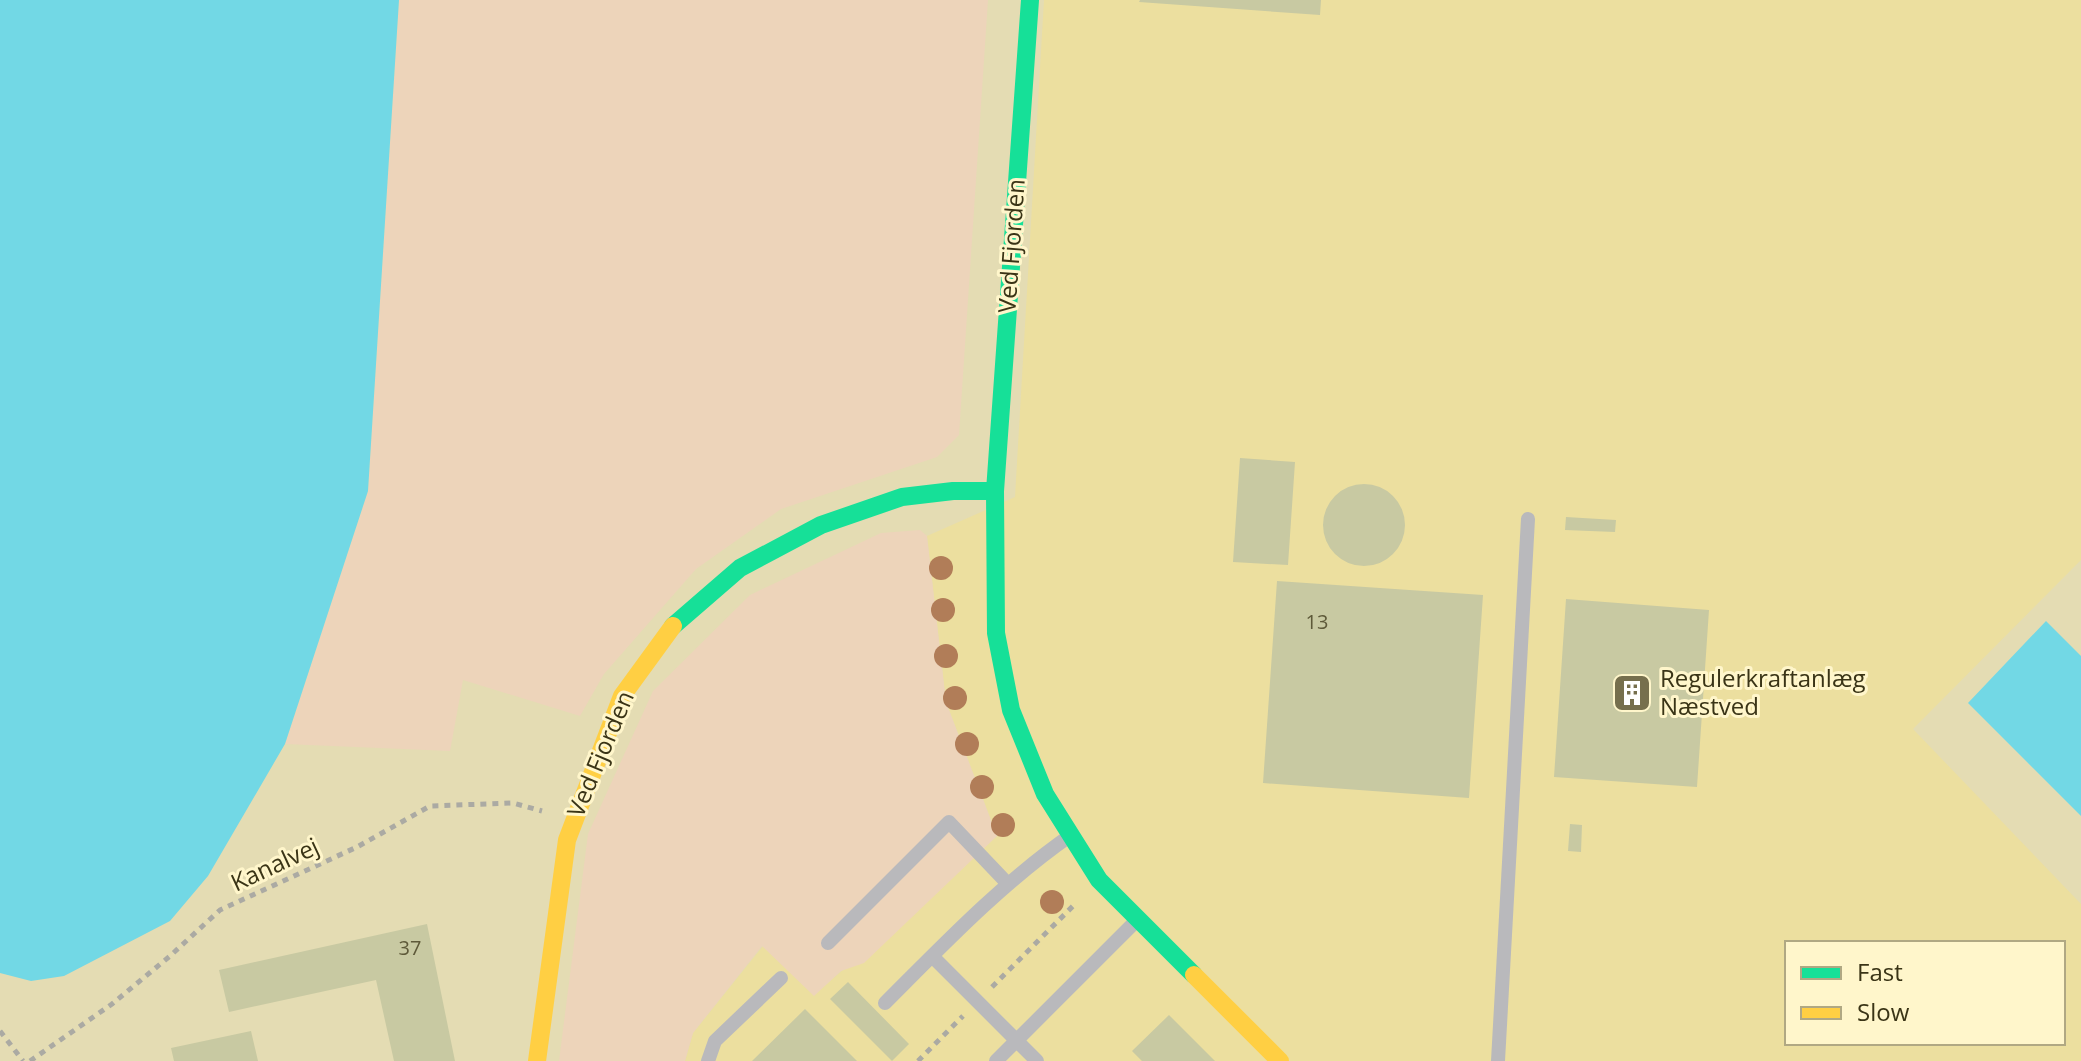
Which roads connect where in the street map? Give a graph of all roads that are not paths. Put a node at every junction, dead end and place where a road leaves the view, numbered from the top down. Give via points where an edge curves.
1 (1030, 0) edge
2 (995, 491) junction
3 (1528, 519) dead end
4 (1071, 835) junction
5 (1008, 884) junction
6 (1138, 919) junction
7 (828, 943) dead end
8 (932, 956) junction
9 (781, 978) dead end
10 (885, 1003) dead end
11 (1017, 1041) junction
12 (537, 1061) edge
13 (708, 1061) edge
14 (996, 1061) edge
15 (1037, 1061) edge
16 (1280, 1061) edge
17 (1498, 1061) edge

1 - 2 street, Ved Fjorden
2 - 4 street, Ved Fjorden via 996,633 1011,710 1045,794
2 - 12 street, Ved Fjorden via 902,497 821,525 740,568 667,631 622,696 567,840
3 - 17 lane
4 - 5 lane
4 - 6 street, Ved Fjorden via 1099,880
5 - 7 lane via 949,822
5 - 8 lane
6 - 11 lane
6 - 16 street, Ved Fjorden
8 - 10 lane
8 - 11 lane
9 - 13 lane via 715,1041
11 - 14 lane
11 - 15 lane

